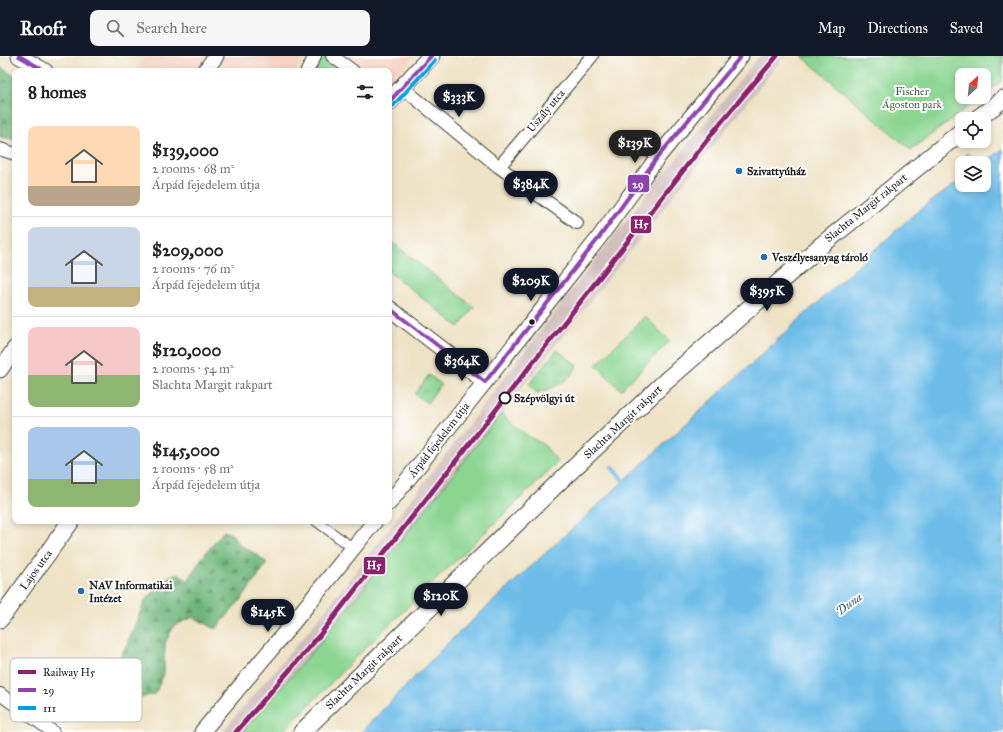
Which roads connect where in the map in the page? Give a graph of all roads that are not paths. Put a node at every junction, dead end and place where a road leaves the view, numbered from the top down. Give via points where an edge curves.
1 (216, 56) edge
2 (315, 56) edge
3 (332, 56) edge
4 (431, 56) edge
5 (592, 56) edge
6 (741, 56) edge
7 (23, 57) edge
8 (40, 68) edge
9 (207, 68) edge
10 (309, 68) edge
11 (349, 68) edge
12 (393, 97) edge
13 (1003, 99) edge
14 (986, 112) edge
15 (955, 137) edge
16 (0, 149) edge
17 (12, 153) edge
18 (499, 167) junction
19 (577, 223) dead end
20 (392, 310) edge
21 (12, 352) edge
22 (0, 370) edge
23 (485, 382) junction
24 (392, 499) edge
25 (69, 524) edge
26 (320, 524) edge
27 (373, 524) edge
28 (353, 548) junction
29 (0, 619) edge
30 (0, 694) edge
31 (10, 701) edge
32 (39, 722) edge
33 (53, 732) edge
34 (202, 732) edge
35 (302, 732) edge

1 - 9 street
2 - 10 street
3 - 11 street
4 - 12 main road
5 - 18 street, Uszály utca
6 - 23 street, Árpád fejedelem útja via 656,158 598,239
7 - 8 street
12 - 18 street
13 - 14 main road
15 - 35 main road, Slachta Margit rakpart via 823,244 666,381
16 - 17 street
18 - 19 street
20 - 23 street
21 - 22 street
23 - 24 street, Árpád fejedelem útja
25 - 29 main road, Lajos utca
26 - 28 street
27 - 28 street
28 - 34 street
30 - 31 street
32 - 33 street

